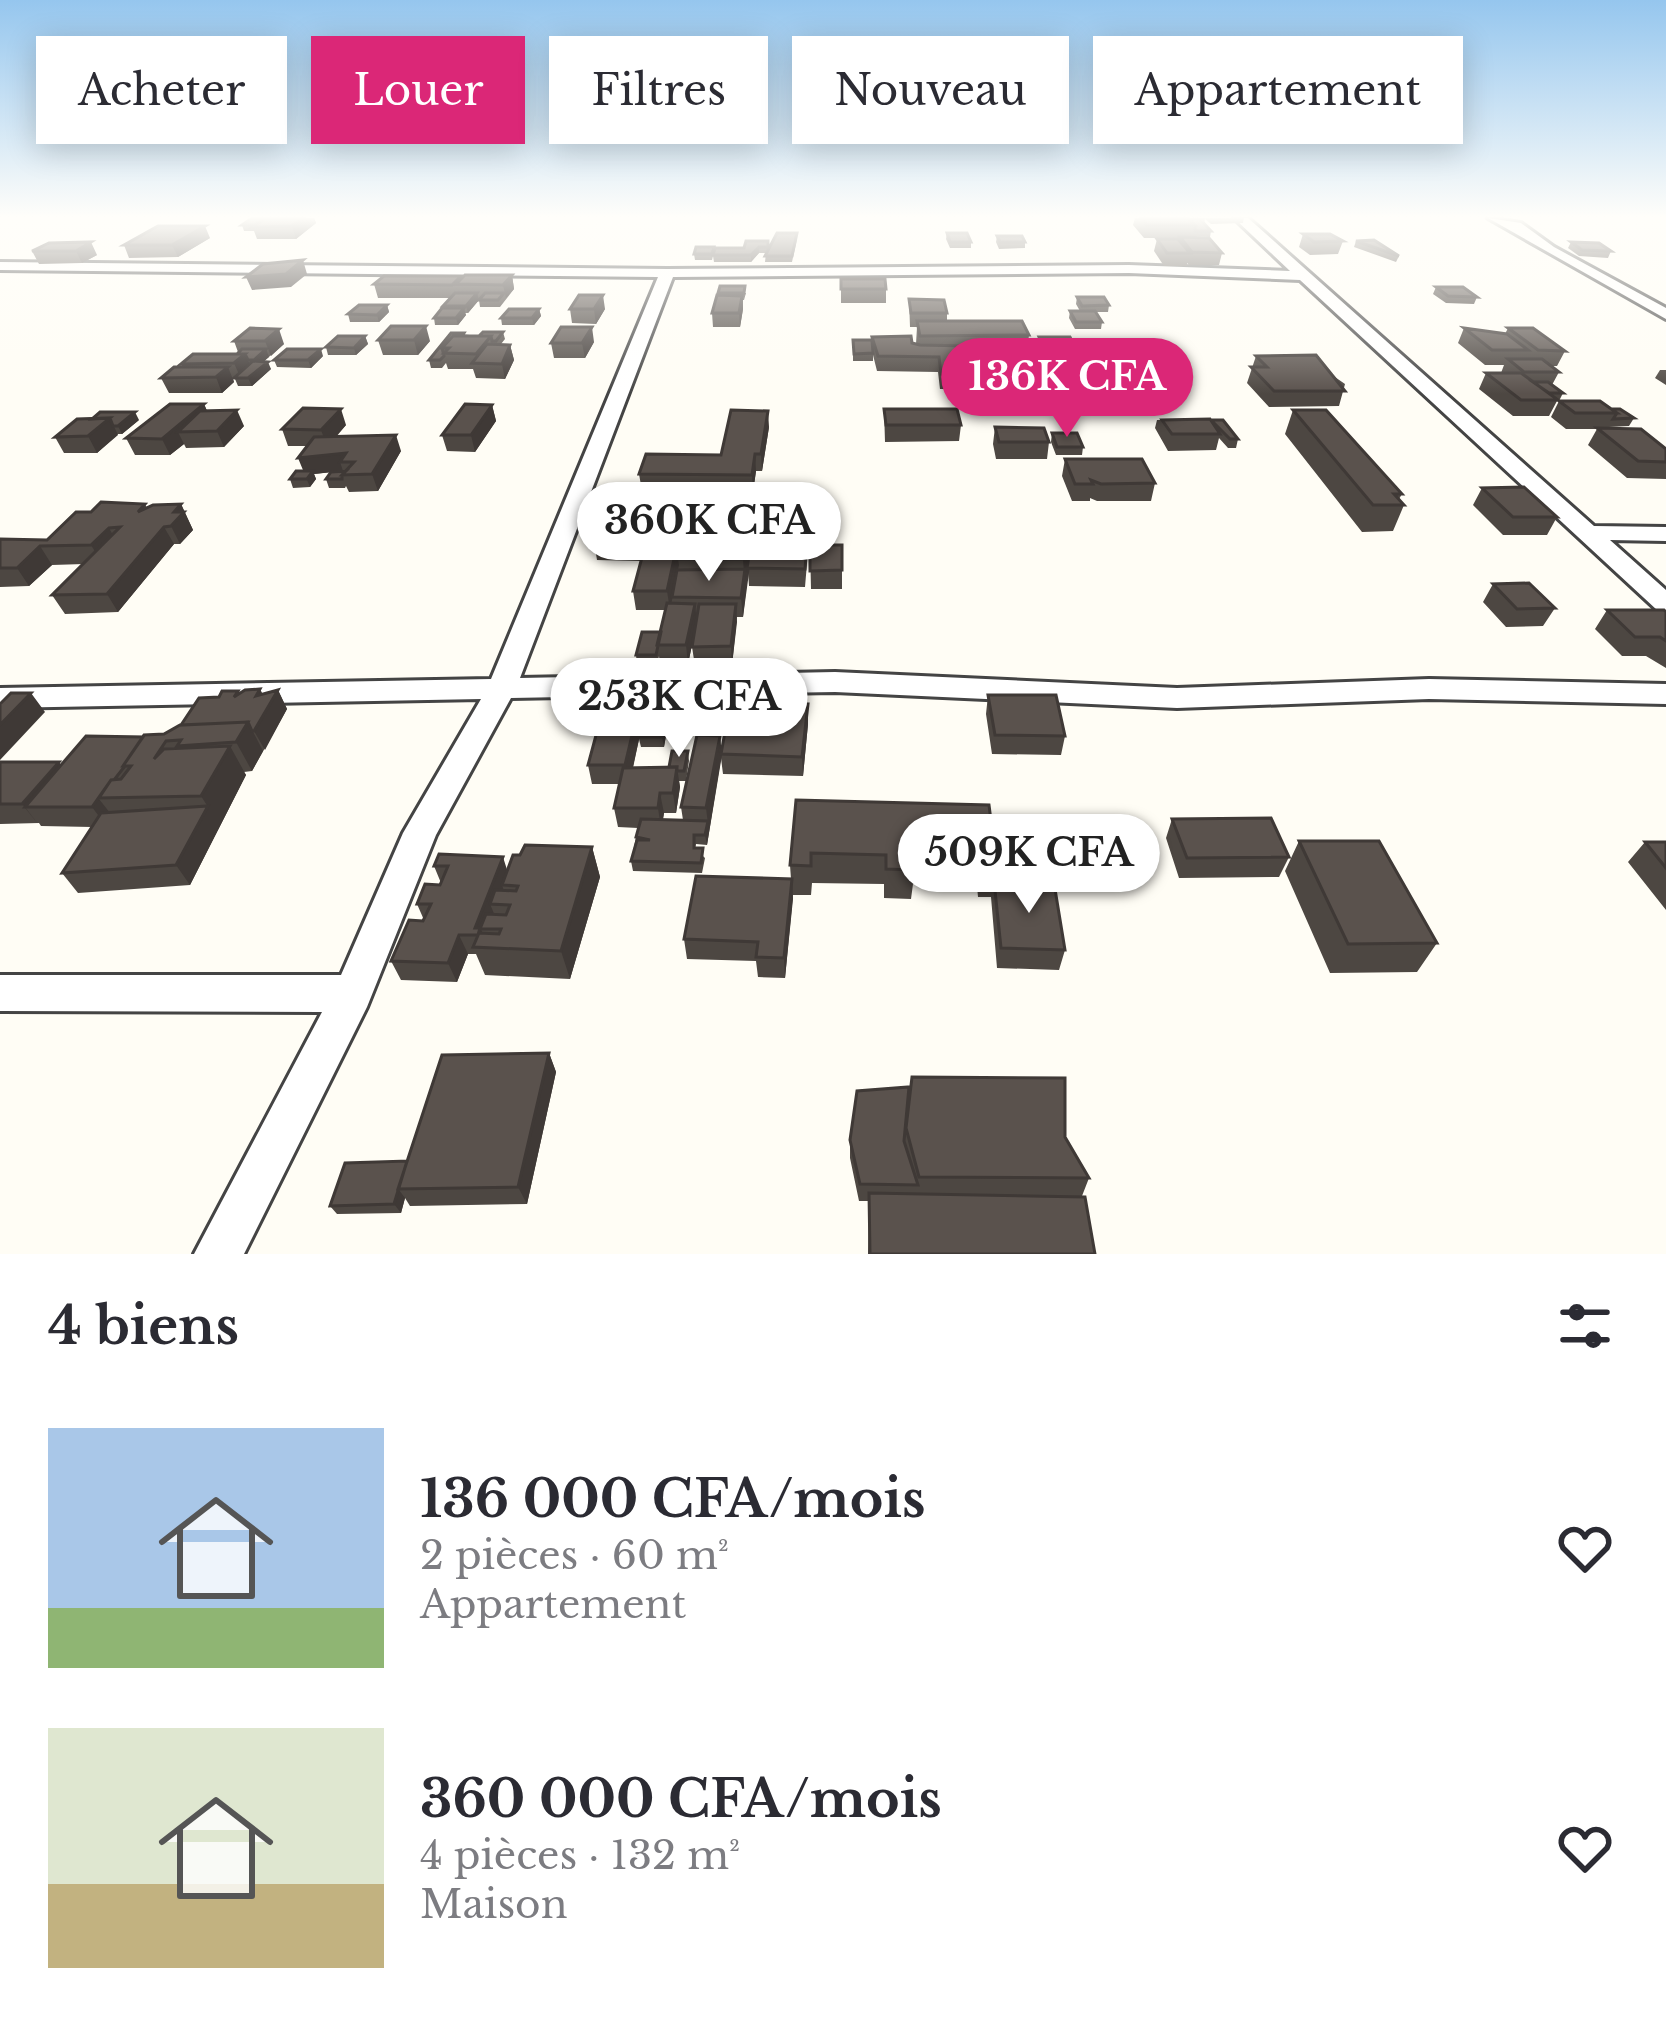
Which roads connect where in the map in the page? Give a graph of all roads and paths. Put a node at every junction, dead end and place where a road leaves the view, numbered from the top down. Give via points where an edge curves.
1 (1306, 276) edge
2 (667, 277) edge
3 (1599, 277) edge
4 (1666, 314) edge
5 (1592, 533) junction
6 (1666, 534) edge
7 (1666, 604) edge
8 (501, 689) junction
9 (1666, 694) edge
10 (0, 698) edge
11 (0, 993) edge
12 (353, 994) junction
13 (218, 1254) edge

1 - 5 street
2 - 8 street
3 - 4 street
5 - 6 street
5 - 7 street
8 - 9 street via 835,682 1177,698 1429,689
8 - 10 street
8 - 12 street via 420,832
11 - 12 street
12 - 13 street

